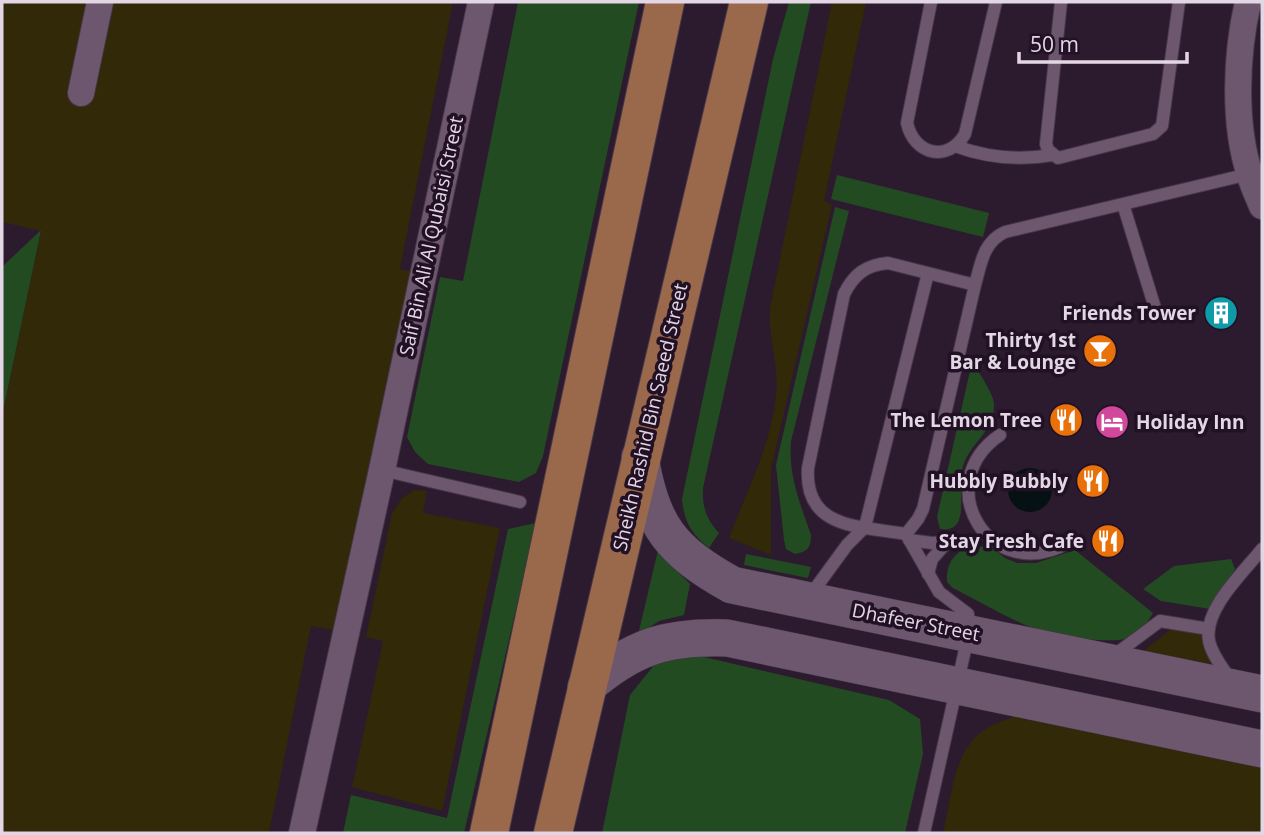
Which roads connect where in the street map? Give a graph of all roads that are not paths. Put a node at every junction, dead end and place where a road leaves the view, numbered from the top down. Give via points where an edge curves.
1 (100, 2) edge
2 (481, 2) edge
3 (665, 2) edge
4 (931, 2) edge
5 (996, 2) edge
6 (1061, 2) edge
7 (1179, 2) edge
8 (1248, 2) edge
9 (751, 5) edge
10 (81, 93) dead end
11 (955, 146) junction
12 (1052, 155) junction
13 (1249, 174) junction
14 (1123, 204) junction
15 (1262, 206) edge
16 (928, 272) junction
17 (975, 285) junction
18 (1155, 308) dead end
19 (1000, 435) dead end
20 (640, 457) junction
21 (382, 470) junction
22 (520, 502) dead end
23 (865, 527) junction
24 (908, 537) junction
25 (1070, 542) dead end
26 (1262, 549) edge
27 (928, 574) junction
28 (807, 600) junction
29 (1209, 629) junction
30 (969, 632) junction
31 (1105, 661) junction
32 (586, 687) junction
33 (958, 687) junction
34 (1249, 691) edge
35 (1262, 749) edge
36 (302, 833) edge
37 (489, 833) edge
38 (553, 833) edge
39 (924, 833) edge

1 - 10 street
2 - 21 street, Saif Bin Ali Al Qubaisi Street
3 - 37 main road
4 - 11 lane via 907,123 912,139 924,149 940,152
5 - 11 lane via 968,126
6 - 12 lane via 1046,144
7 - 12 lane via 1164,122 1158,131 1064,158
8 - 13 street via 1238,88
9 - 20 main road, Sheikh Rashid Bin Saeed Street
11 - 12 lane via 996,158
13 - 14 lane
13 - 15 street
14 - 17 lane via 996,236 985,249
14 - 18 lane
16 - 17 lane
16 - 23 lane
16 - 23 lane via 888,263 874,265 850,281 844,294 807,484 821,512
17 - 24 lane via 923,509
19 - 25 lane via 978,456 970,475 969,496 978,525 1001,546 1026,554 1056,550
20 - 28 main road, Dhafeer Street via 651,508 684,554 732,585
20 - 32 main road, Sheikh Rashid Bin Saeed Street
21 - 22 lane
21 - 36 street, Saif Bin Ali Al Qubaisi Street
23 - 24 lane
23 - 28 lane
24 - 27 lane
24 - 27 lane via 932,543 948,541 932,559
26 - 29 lane via 1215,608
27 - 30 lane via 939,592 968,614
28 - 30 main road, Dhafeer Street
29 - 31 lane via 1160,621
29 - 34 lane via 1212,649
30 - 31 main road, Dhafeer Street
30 - 33 lane
31 - 34 main road, Dhafeer Street
32 - 33 main road via 627,656 691,637 727,638
32 - 38 main road, Sheikh Rashid Bin Saeed Street
33 - 35 main road
33 - 39 lane

